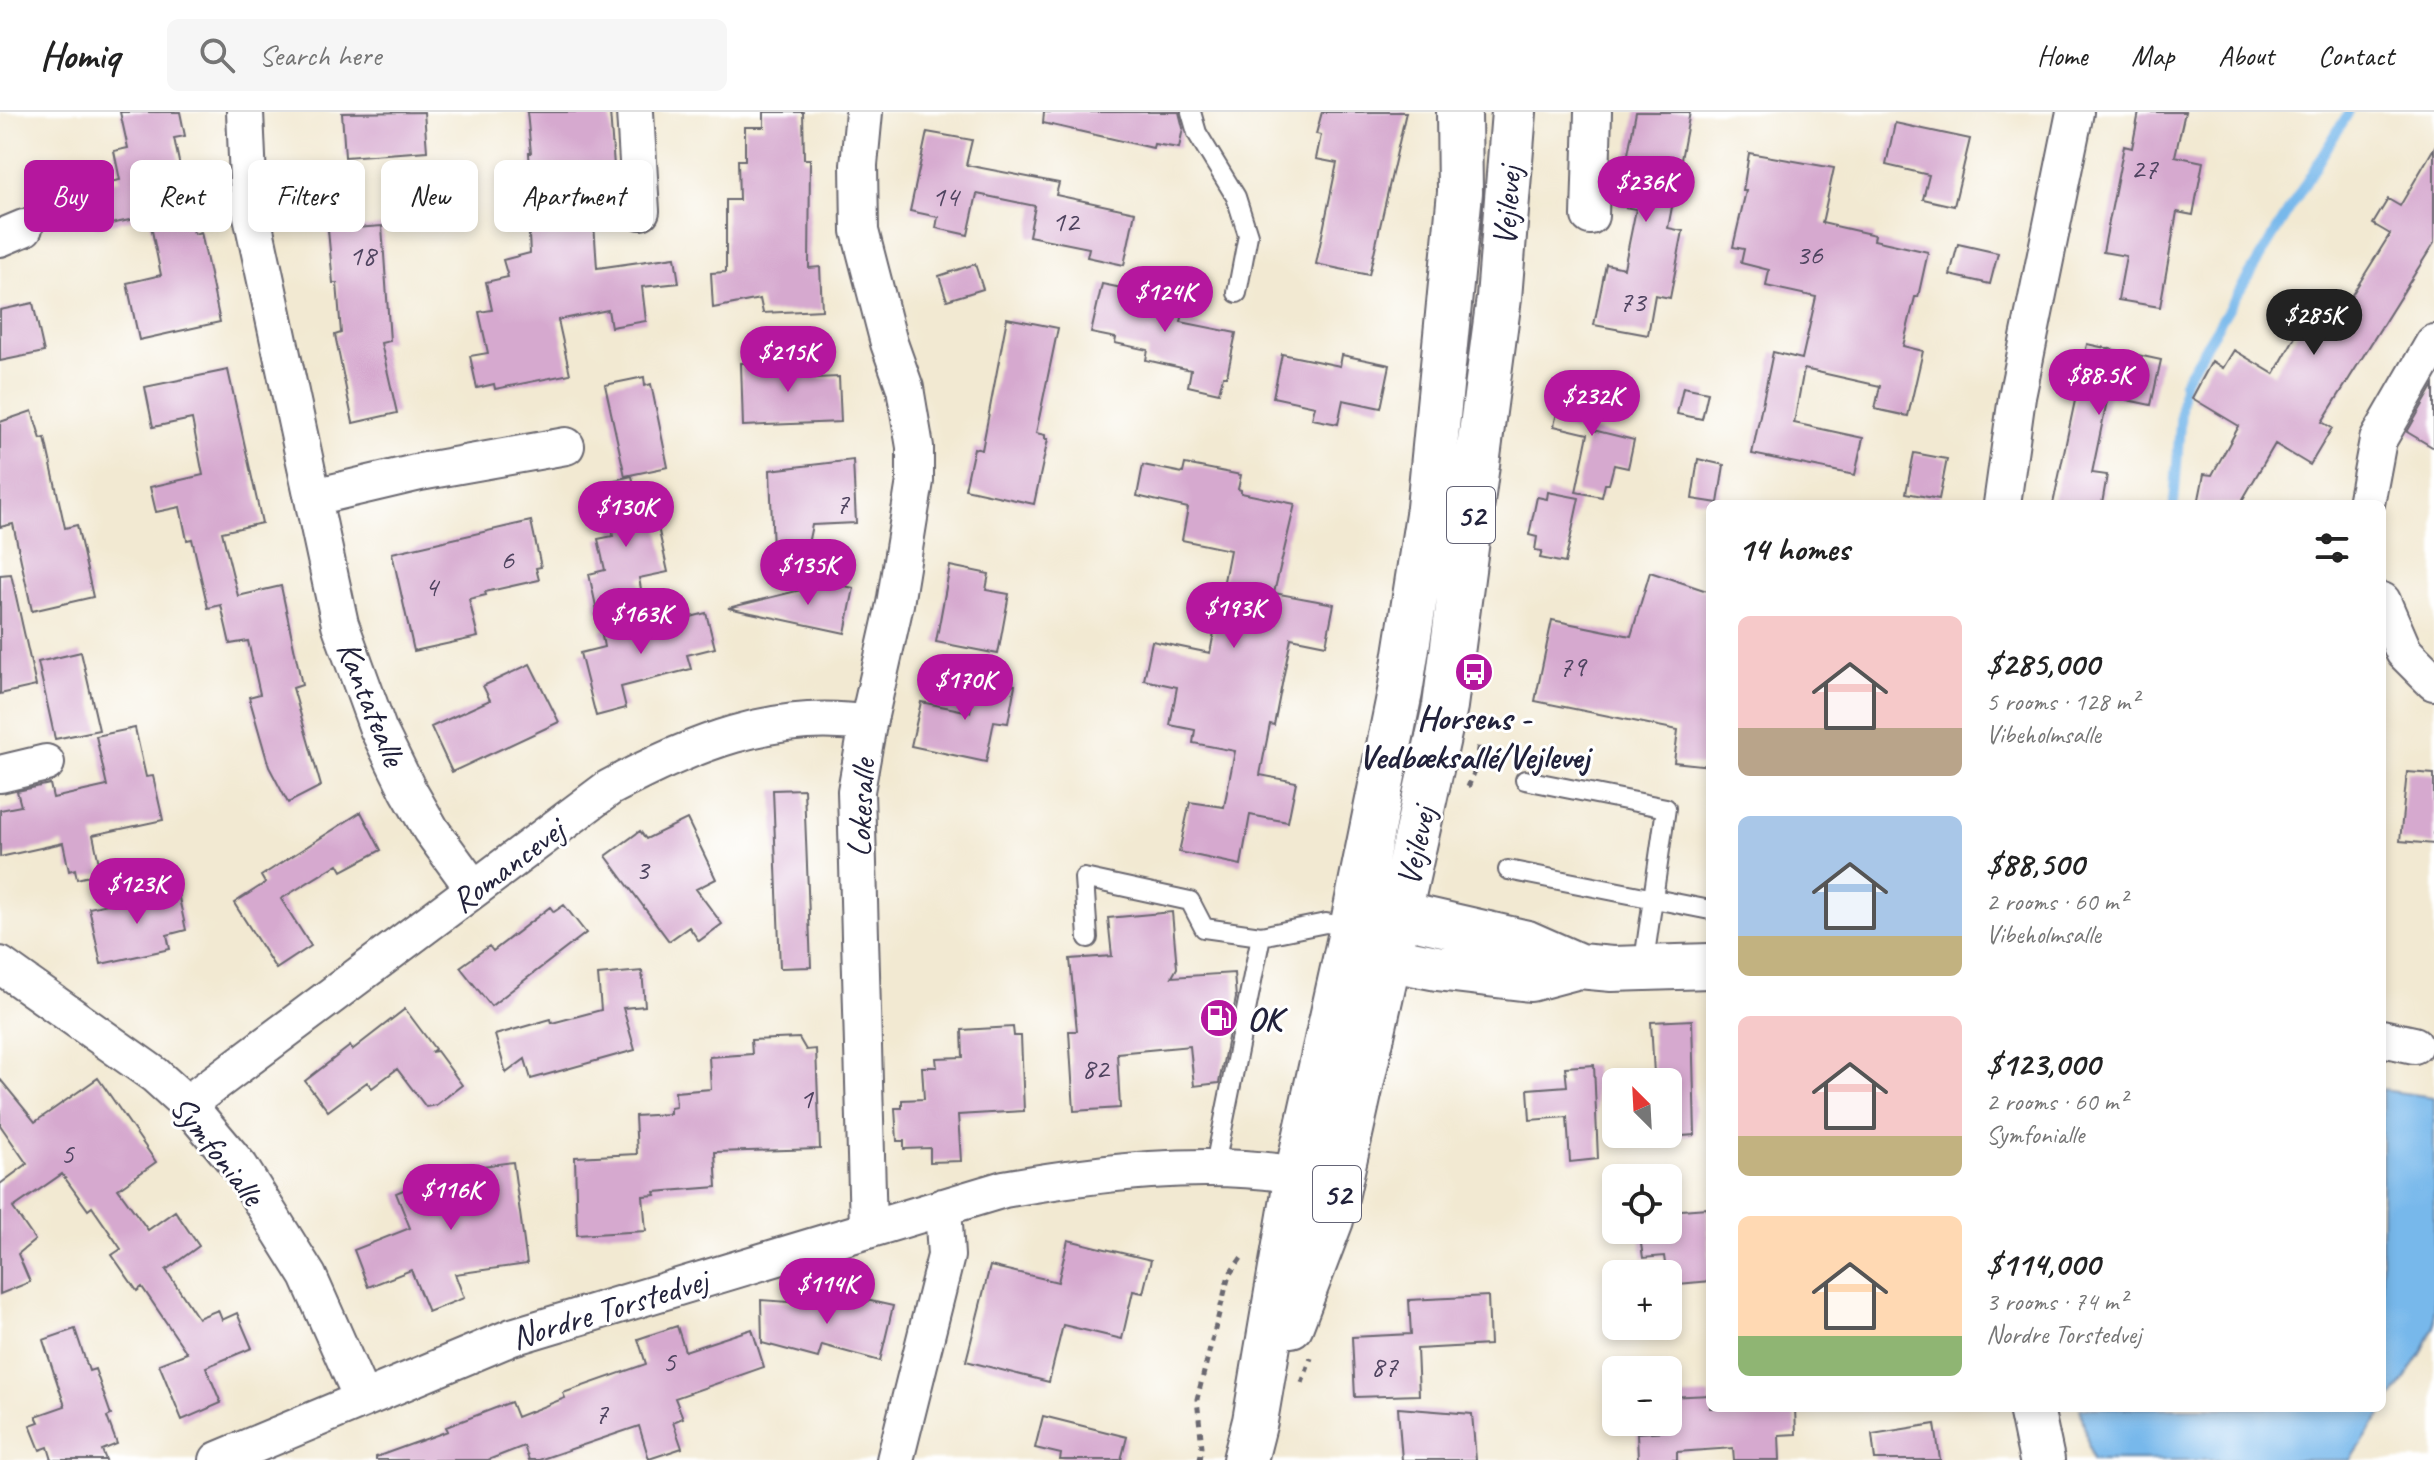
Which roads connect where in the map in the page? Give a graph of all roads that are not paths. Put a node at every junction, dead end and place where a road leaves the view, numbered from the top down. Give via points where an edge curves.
1 (245, 112) edge
2 (635, 112) edge
3 (864, 112) edge
4 (1191, 112) edge
5 (1459, 112) edge
6 (1514, 112) edge
7 (1593, 112) edge
8 (2075, 112) edge
9 (638, 160) edge
10 (1590, 216) dead end
11 (1237, 293) dead end
12 (2434, 343) edge
13 (566, 446) dead end
14 (314, 497) junction
15 (2003, 500) edge
16 (2367, 500) edge
17 (2386, 610) edge
18 (2434, 682) edge
19 (868, 724) junction
20 (46, 763) dead end
21 (0, 774) edge
22 (1525, 780) dead end
23 (1508, 870) dead end
24 (474, 889) junction
25 (1653, 899) junction
26 (1706, 909) edge
27 (1400, 914) junction
28 (1352, 928) junction
29 (1261, 936) junction
30 (1088, 938) dead end
31 (1391, 959) junction
32 (1579, 966) junction
33 (1706, 966) edge
34 (1643, 968) junction
35 (3, 974) edge
36 (187, 1104) junction
37 (1214, 1170) junction
38 (1297, 1175) junction
39 (943, 1207) junction
40 (868, 1228) junction
41 (362, 1398) junction
42 (2032, 1412) edge
43 (1250, 1441) edge
44 (218, 1460) edge
45 (895, 1460) edge
46 (2042, 1460) edge

1 - 14 street, Kantatealle via 249,202
2 - 9 street
3 - 19 street, Lokesalle via 860,231 905,388 915,447 915,481 895,604
4 - 11 lane via 1197,133 1236,197 1248,235
5 - 28 main road, Vejlevej / 52 via 1460,192 1429,508 1400,692
6 - 27 main road, Vejlevej / 52 via 1499,298 1445,706
7 - 10 street
8 - 15 street via 2017,397
12 - 16 street via 2378,440
13 - 14 street
14 - 24 street, Kantatealle via 340,624 378,729 431,830
17 - 18 street via 2404,652
19 - 24 street, Romancevej via 846,720 758,727 664,759 609,788
19 - 40 street, Lokesalle via 856,791
20 - 21 street
22 - 25 lane via 1666,808
23 - 25 lane
24 - 36 street, Romancevej
25 - 26 lane
25 - 34 lane
27 - 28 main road
27 - 31 main road, Vejlevej / 52
27 - 32 main road via 1527,943
28 - 29 lane via 1326,923
28 - 31 main road
28 - 38 main road, Vejlevej / 52
29 - 30 lane via 1204,928 1190,901 1084,878
29 - 37 lane
31 - 32 main road via 1530,979
31 - 43 main road, Vejlevej / 52 via 1331,1220
32 - 34 main road
33 - 34 main road
35 - 36 street, Symfonialle via 155,1075
36 - 41 street, Symfonialle via 240,1167 308,1276
37 - 38 street, Nordre Torstedvej
37 - 39 street, Nordre Torstedvej via 1080,1176 1004,1189
38 - 43 main road, Vejlevej / 52
39 - 40 street, Nordre Torstedvej
39 - 45 street via 946,1256
40 - 41 street, Nordre Torstedvej via 512,1337
41 - 44 street, Nordre Torstedvej
42 - 46 main road

